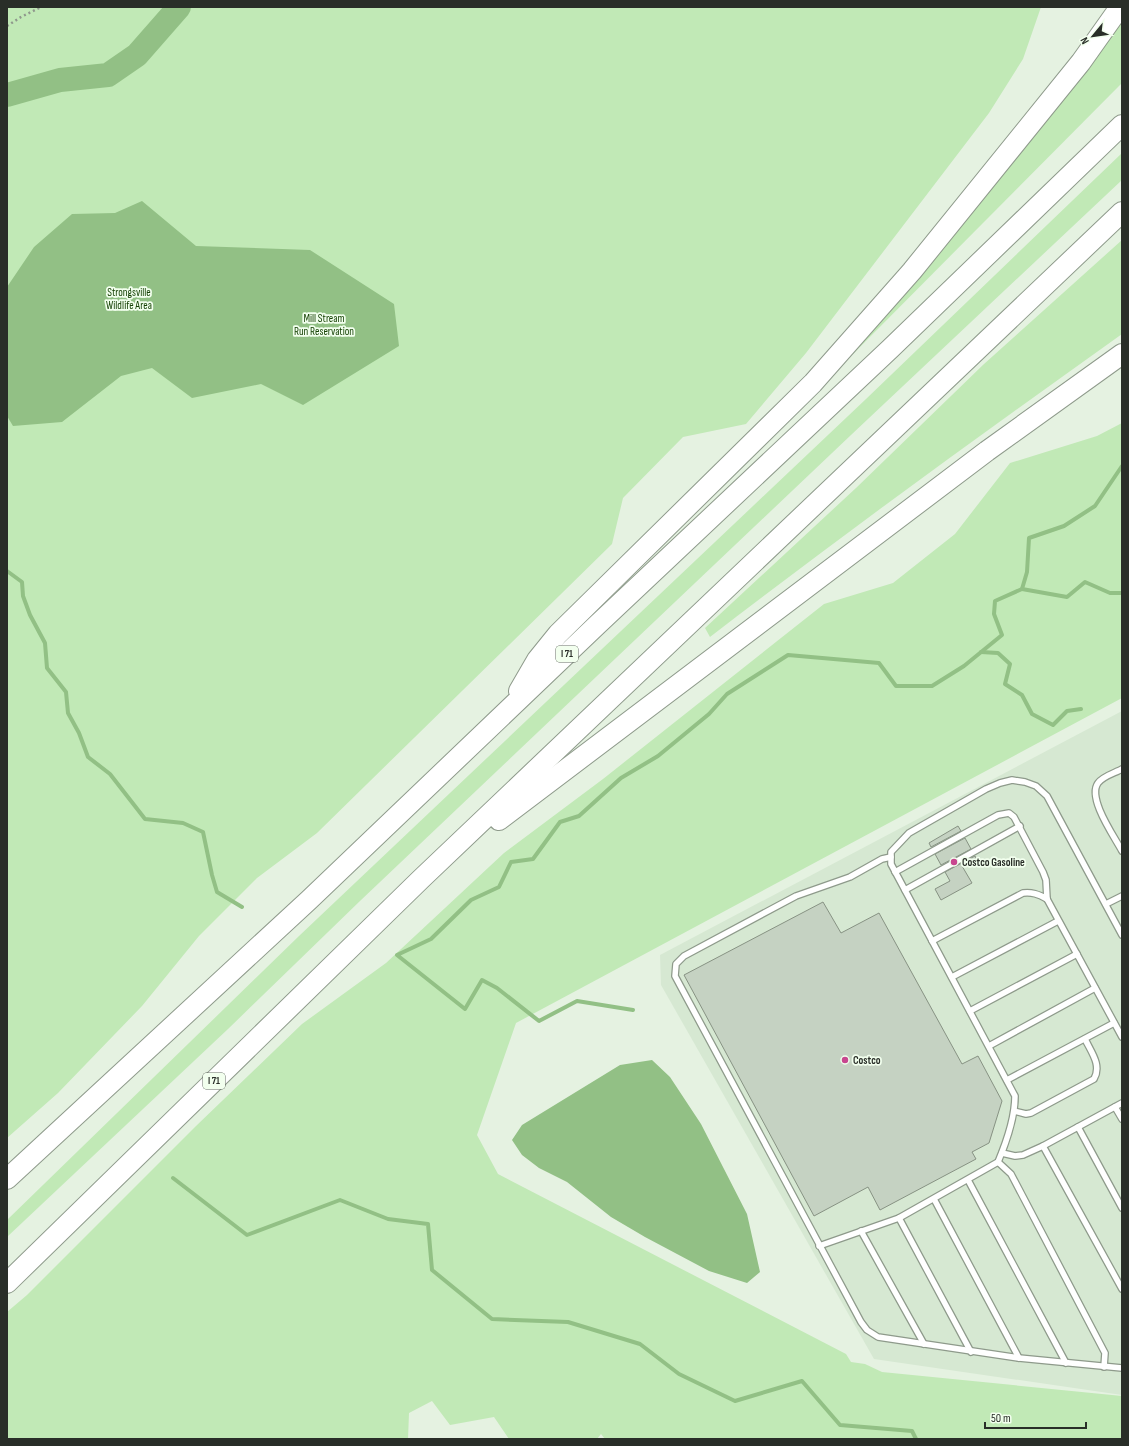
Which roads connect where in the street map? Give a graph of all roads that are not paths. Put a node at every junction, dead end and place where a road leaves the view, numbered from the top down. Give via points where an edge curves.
1 (1120, 7) edge
2 (1122, 125) edge
3 (1122, 212) edge
4 (1122, 354) edge
5 (508, 710) junction
6 (1122, 769) edge
7 (1020, 826) junction
8 (1122, 851) edge
9 (891, 857) junction
10 (895, 872) junction
11 (421, 879) junction
12 (905, 890) junction
13 (1122, 896) edge
14 (1047, 899) junction
15 (1106, 904) junction
16 (1058, 921) junction
17 (1122, 935) edge
18 (932, 941) junction
19 (1077, 954) junction
20 (952, 977) junction
21 (1095, 988) junction
22 (970, 1011) junction
23 (1114, 1023) junction
24 (1122, 1037) edge
25 (1085, 1039) junction
26 (989, 1046) junction
27 (1007, 1080) junction
28 (1122, 1103) edge
29 (1115, 1106) junction
30 (1014, 1111) junction
31 (1122, 1119) edge
32 (1078, 1126) junction
33 (1043, 1146) junction
34 (1002, 1153) junction
35 (998, 1162) junction
36 (7, 1179) edge
37 (968, 1180) junction
38 (934, 1199) junction
39 (1122, 1208) edge
40 (899, 1218) junction
41 (861, 1231) junction
42 (819, 1246) junction
43 (7, 1283) edge
44 (1122, 1289) edge
45 (924, 1344) junction
46 (971, 1352) junction
47 (1019, 1358) junction
48 (1066, 1363) junction
49 (1104, 1367) junction
50 (1122, 1368) edge

1 - 5 highway via 1081,62 907,277 814,383 558,634 537,660
2 - 5 highway, I 71 via 890,349
3 - 11 highway, I 71
4 - 11 highway via 987,451
5 - 36 highway, I 71 via 309,900
6 - 8 lane via 1101,780 1097,784 1095,796
7 - 10 lane via 1014,816 1008,813 998,815
7 - 12 lane
7 - 14 lane via 1044,872
9 - 10 lane
9 - 15 lane via 891,852 909,833 986,789 1012,780 1025,782 1036,786 1047,796
9 - 42 lane via 882,859 850,877 796,896 684,956 679,960 674,974
10 - 12 lane
11 - 43 highway, I 71
12 - 18 lane
13 - 15 lane
14 - 16 lane
14 - 18 lane via 1039,894 1023,893
15 - 17 lane
16 - 19 lane
16 - 20 lane
18 - 20 lane
19 - 21 lane
19 - 22 lane
20 - 22 lane
21 - 23 lane
21 - 26 lane
22 - 26 lane
23 - 24 lane
23 - 25 lane
25 - 27 lane
25 - 30 lane via 1097,1064 1098,1072 1094,1079 1031,1113
26 - 27 lane
27 - 30 lane via 1015,1096
28 - 29 lane
29 - 31 lane
29 - 32 lane
30 - 34 lane
32 - 33 lane
32 - 39 lane
33 - 34 lane via 1023,1155
33 - 44 lane
34 - 35 lane
35 - 37 lane
35 - 49 lane via 1011,1174 1105,1352
37 - 38 lane
37 - 48 lane
38 - 40 lane
38 - 47 lane
40 - 41 lane
40 - 46 lane
41 - 42 lane
41 - 45 lane
42 - 45 lane via 867,1330 878,1337
45 - 46 lane
46 - 47 lane
47 - 48 lane
48 - 49 lane
49 - 50 lane

